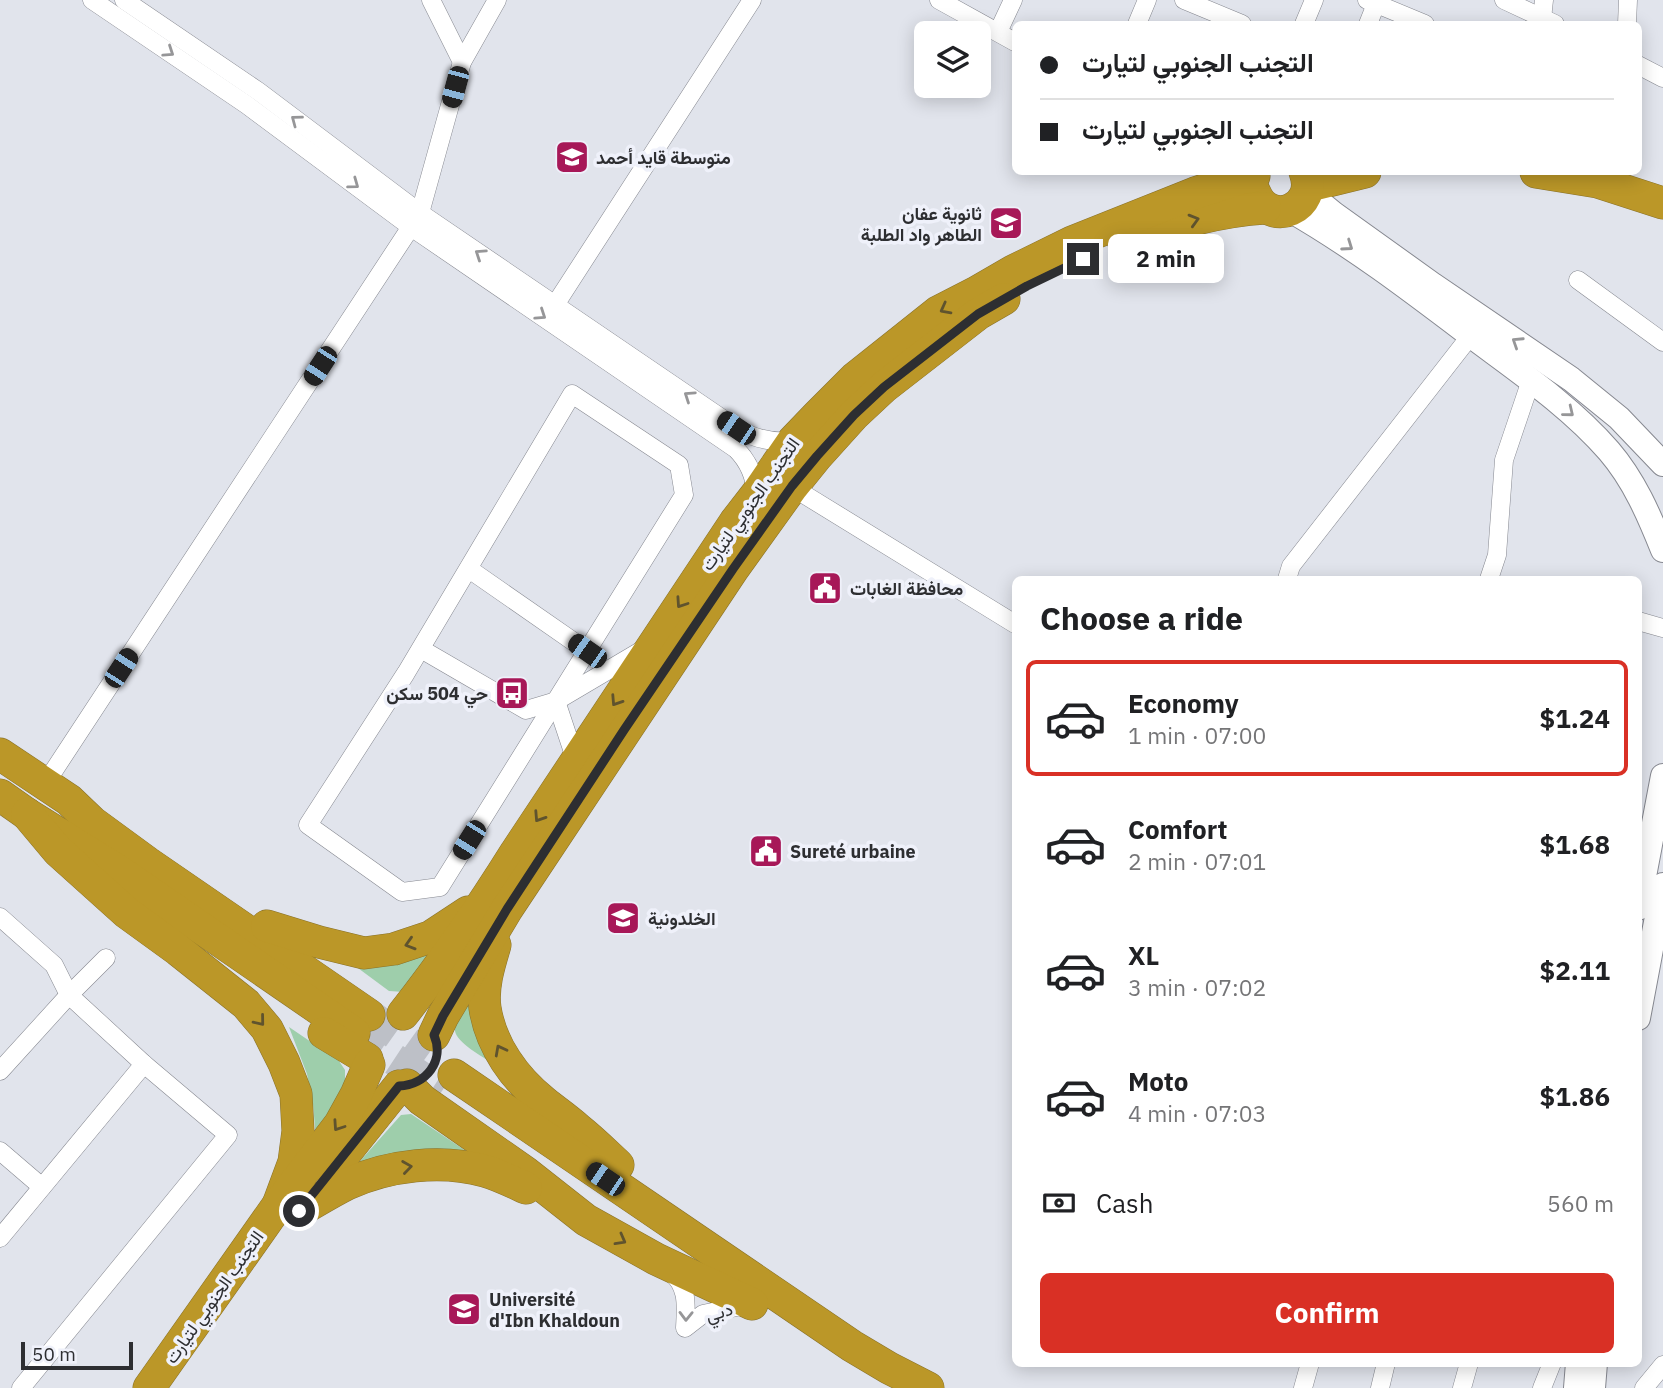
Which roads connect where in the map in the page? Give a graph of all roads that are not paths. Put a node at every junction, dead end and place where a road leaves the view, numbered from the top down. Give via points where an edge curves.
1 (92, 0) edge
2 (124, 0) edge
3 (430, 0) edge
4 (497, 0) edge
5 (752, 0) edge
6 (939, 0) edge
7 (1013, 0) edge
8 (1147, 0) edge
9 (1184, 0) edge
10 (1314, 0) edge
11 (1504, 0) edge
12 (1544, 0) edge
13 (1628, 0) edge
14 (1372, 2) edge
15 (1138, 21) edge
16 (1235, 21) edge
17 (1305, 21) edge
18 (1369, 21) edge
19 (1418, 21) edge
20 (1541, 21) edge
21 (1545, 21) edge
22 (1627, 21) edge
23 (145, 25) junction
24 (998, 32) junction
25 (1012, 39) edge
26 (461, 62) junction
27 (1642, 67) edge
28 (1663, 78) edge
29 (1252, 175) edge
30 (1255, 175) edge
31 (1355, 175) edge
32 (1555, 175) edge
33 (1295, 194) edge
34 (1663, 203) edge
35 (416, 220) junction
36 (1578, 280) dead end
37 (555, 305) junction
38 (1471, 335) junction
39 (1663, 342) edge
40 (1531, 380) junction
41 (793, 441) junction
42 (1663, 464) edge
43 (792, 486) junction
44 (756, 495) junction
45 (1663, 550) edge
46 (469, 569) junction
47 (1288, 576) edge
48 (1490, 576) edge
49 (1012, 622) edge
50 (1642, 622) edge
51 (1663, 628) edge
52 (653, 644) junction
53 (421, 649) junction
54 (587, 651) junction
55 (556, 701) junction
56 (0, 754) edge
57 (576, 761) junction
58 (1663, 776) edge
59 (57, 792) junction
60 (0, 795) edge
61 (27, 814) junction
62 (1648, 875) edge
63 (1642, 895) edge
64 (498, 902) junction
65 (0, 917) edge
66 (267, 926) junction
67 (106, 958) dead end
68 (1655, 968) edge
69 (69, 995) junction
70 (1642, 1006) edge
71 (376, 1034) junction
72 (436, 1039) junction
73 (144, 1064) junction
74 (0, 1071) edge
75 (448, 1083) tunnel mouth
76 (403, 1086) junction
77 (0, 1152) edge
78 (618, 1165) junction
79 (42, 1187) junction
80 (289, 1208) junction
81 (586, 1220) junction
82 (0, 1238) edge
83 (656, 1259) junction
84 (758, 1296) junction
85 (1663, 1365) edge
86 (1309, 1367) edge
87 (1386, 1367) edge
88 (1468, 1367) edge
89 (1550, 1367) edge
90 (1578, 1367) edge
91 (1595, 1367) edge
92 (22, 1388) edge
93 (149, 1388) edge
94 (174, 1388) edge
95 (884, 1388) edge
96 (929, 1388) edge
97 (1303, 1388) edge
98 (1380, 1388) edge
99 (1462, 1388) edge
100 (1542, 1388) edge
101 (1576, 1388) edge
102 (1593, 1388) edge
103 (1644, 1388) edge

1 - 23 street
2 - 23 street
3 - 26 street
4 - 26 street
5 - 37 street
6 - 24 street
7 - 24 street
8 - 15 street
9 - 16 street
10 - 17 street
11 - 20 street
12 - 21 street
13 - 22 street
14 - 18 street
14 - 19 street
23 - 35 street via 258,91
24 - 25 street
26 - 35 street
27 - 28 street
29 -> 41 highway, التجنب الجنوبي لتيارت via 1072,242 937,312 855,379
30 - 33 highway via 1254,190 1260,203
31 - 33 highway, التجنب الجنوبي لتيارت
32 - 34 highway via 1598,182
33 -> 38 street via 1307,219
42 -> 33 street via 1619,418 1571,379 1334,214
43 -> 33 highway, التجنب الجنوبي لتيارت via 884,387 978,314 1083,259 1143,235
37 -> 35 street
35 -> 44 street via 736,449 751,470
35 - 59 street
36 - 39 street
41 -> 37 street via 767,440 743,432
38 - 40 street
38 - 47 street via 1291,566
40 -> 45 street via 1611,454 1649,515
40 - 48 street via 1504,460 1497,555
41 - 44 highway, التجنب الجنوبي لتيارت
43 - 49 street
43 - 64 highway, التجنب الجنوبي لتيارت
44 -> 52 highway, التجنب الجنوبي لتيارت
46 - 53 street
46 - 54 street
46 - 54 street via 572,394 679,465 684,495
50 - 51 street
52 - 55 street
52 -> 57 highway, التجنب الجنوبي لتيارت
53 - 55 street via 526,710
53 - 55 street via 308,825 402,892 440,887
54 - 55 street
55 - 57 street
56 - 59 highway
57 -> 64 highway, التجنب الجنوبي لتيارت
58 - 62 street
59 - 66 highway
59 - 71 highway
60 - 61 highway
61 - 71 highway via 150,915 309,1023
61 -> 80 highway via 58,851 127,913 246,1004 267,1029 296,1094 298,1131
62 - 63 street
62 - 68 street
64 -> 66 highway via 430,937 364,953
64 - 71 highway, التجنب الجنوبي لتيارت
64 - 72 highway, التجنب الجنوبي لتيارت
78 -> 64 highway via 521,1081 493,1036 485,1007 486,979
65 - 69 street via 54,965
66 - 71 highway
67 - 69 street
68 - 70 street
69 - 73 street
69 - 74 street
71 - 72 highway via 413,1016 422,1020
71 - 76 highway via 381,1080
71 -> 80 highway, التجنب الجنوبي لتيارت via 356,1095
72 - 76 highway via 434,1066 418,1082
72 - 78 highway
73 - 79 street
73 - 92 street via 228,1135
75 - 84 highway
76 - 80 highway, التجنب الجنوبي لتيارت
76 - 81 highway
77 - 79 street
78 - 84 highway via 727,1245
79 - 82 street
80 -> 81 highway via 400,1168 459,1166 485,1171
80 - 93 highway, التجنب الجنوبي لتيارت
80 - 94 highway, التجنب الجنوبي لتيارت
81 -> 83 highway
83 - 84 highway
83 -> 84 street, دبي via 678,1277 686,1297 685,1328 703,1314
84 - 95 highway via 833,1357
84 - 96 highway
85 - 103 street
86 - 97 street
87 - 98 street
88 - 99 street
89 - 100 street
90 - 101 street
91 - 102 street

